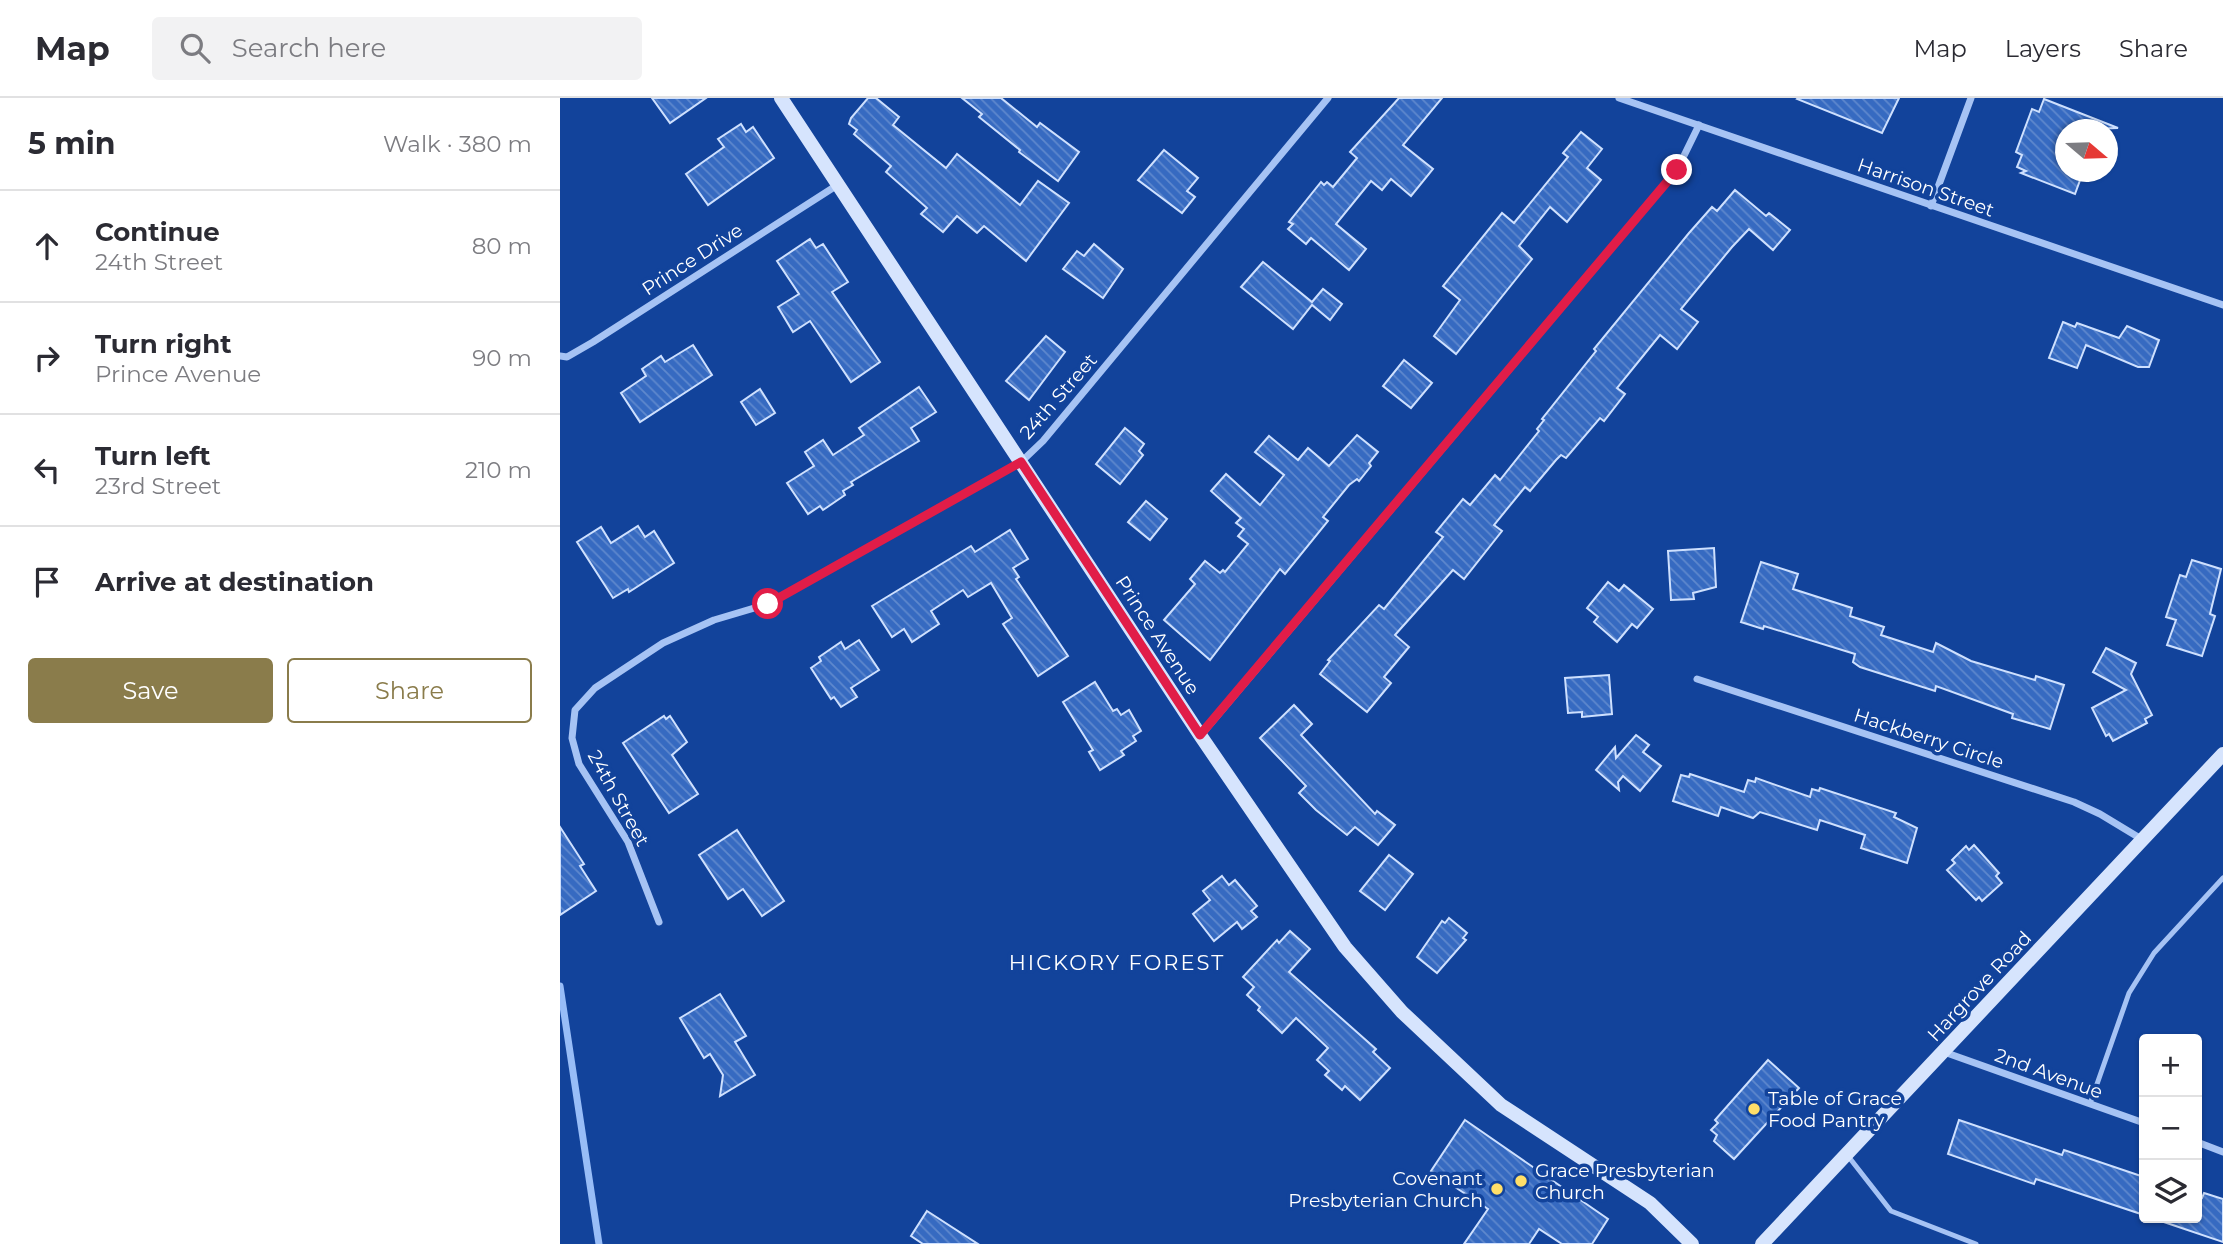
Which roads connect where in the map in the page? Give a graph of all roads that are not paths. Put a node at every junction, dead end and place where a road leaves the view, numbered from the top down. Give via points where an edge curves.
1 (781, 98) edge
2 (1328, 98) edge
3 (1619, 98) edge
4 (1971, 98) edge
5 (1699, 125) junction
6 (839, 184) junction
7 (1931, 206) junction
8 (2223, 305) edge
9 (560, 356) edge
10 (1021, 462) junction
11 (1697, 679) dead end
12 (1200, 735) junction
13 (2223, 754) edge
14 (2144, 841) junction
15 (2223, 878) edge
16 (659, 922) dead end
17 (1944, 1052) junction
18 (2090, 1104) junction
19 (2139, 1121) edge
20 (2202, 1144) edge
21 (2223, 1152) edge
22 (1846, 1154) junction
23 (1692, 1244) edge
24 (1762, 1244) edge
25 (1976, 1244) edge

1 - 6 street, Prince Avenue
2 - 10 street, 24th Street
3 - 5 street, Harrison Street
4 - 7 street
5 - 7 street, Harrison Street
5 - 12 street via 1677,170
6 - 9 street, Prince Drive via 593,342 567,357
6 - 10 street, Prince Avenue
7 - 8 street, Harrison Street
10 - 12 street, Prince Avenue
10 - 16 street, 24th Street via 768,604 663,642 595,688 575,710 572,738 579,764 628,842
11 - 14 street, Hackberry Circle via 2074,802
12 - 23 street, Prince Avenue via 1345,947 1402,1012 1502,1105 1650,1203
13 - 14 street, Hargrove Road
14 - 17 street, Hargrove Road
15 - 18 lane via 2154,953 2129,993
17 - 18 street, 2nd Avenue
17 - 22 street, Hargrove Road
18 - 19 street, 2nd Avenue
20 - 21 street
22 - 24 street, Hargrove Road
22 - 25 lane via 1891,1211

